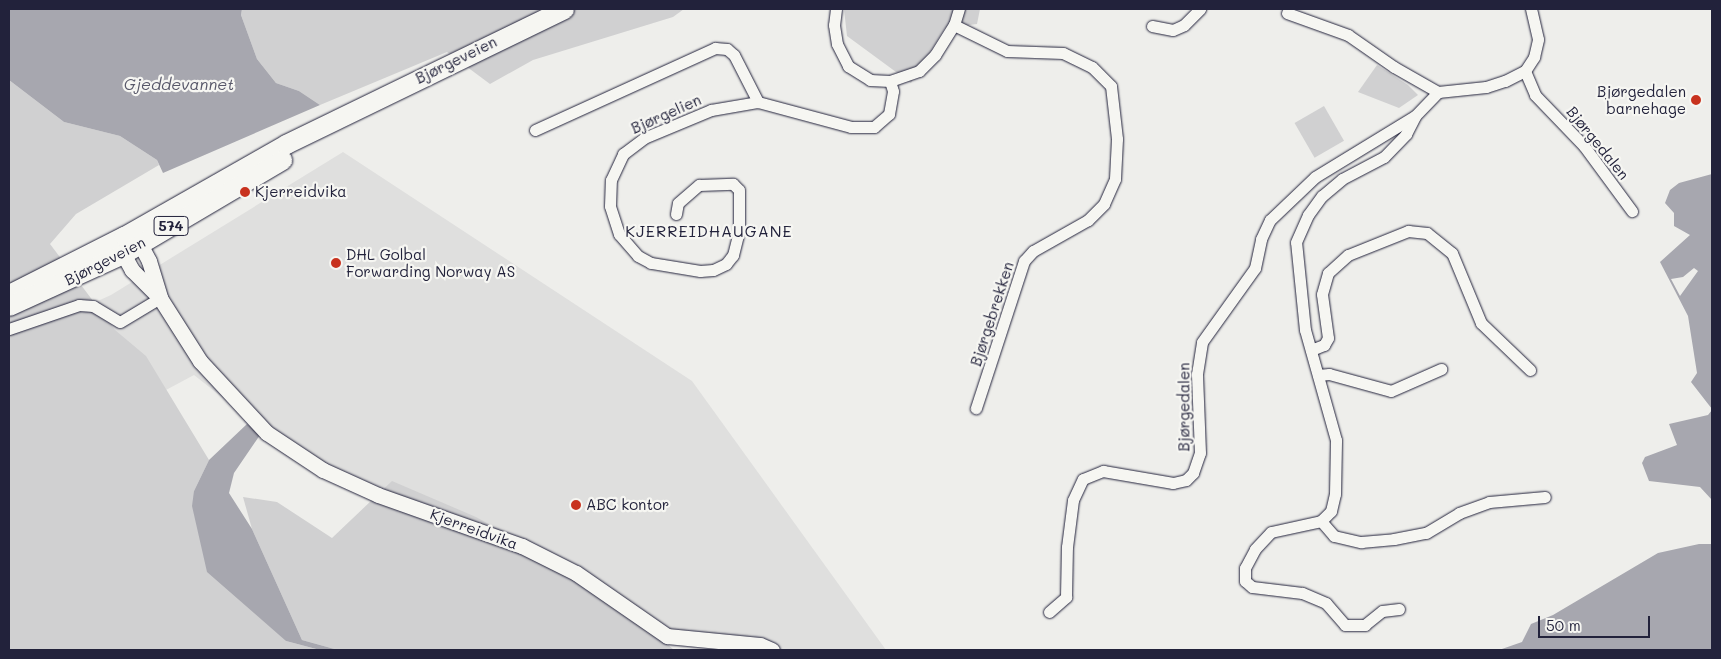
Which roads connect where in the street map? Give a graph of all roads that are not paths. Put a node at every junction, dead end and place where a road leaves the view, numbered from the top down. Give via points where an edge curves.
1 (564, 9) edge
2 (836, 9) edge
3 (959, 9) edge
4 (1200, 9) edge
5 (1531, 9) edge
6 (1287, 13) dead end
7 (954, 24) junction
8 (1152, 26) dead end
9 (1524, 71) junction
10 (890, 80) junction
11 (1438, 92) junction
12 (758, 102) junction
13 (1415, 116) junction
14 (535, 130) dead end
15 (1632, 211) dead end
16 (676, 214) dead end
17 (129, 244) junction
18 (9, 294) edge
19 (160, 298) junction
20 (9, 306) edge
21 (9, 329) edge
22 (1311, 350) junction
23 (1441, 369) dead end
24 (1530, 370) dead end
25 (1318, 375) junction
26 (976, 408) dead end
27 (1545, 497) dead end
28 (1321, 521) junction
29 (1399, 609) dead end
30 (1049, 612) dead end
31 (772, 650) edge

1 - 17 main road, Bjørgeveien / 574 via 286,144
2 - 10 street via 836,44 848,66 870,80
3 - 7 street
4 - 8 street via 1184,25 1173,30
5 - 9 street via 1538,39 1534,58
6 - 11 street via 1348,35
7 - 10 street via 935,55 919,71
7 - 26 street, Bjørgebrekken via 1007,51 1063,53 1092,67 1111,86 1117,139 1115,179 1104,204 1088,220 1033,250 1024,261
9 - 11 street via 1506,82 1486,87
9 - 15 street, Bjørgedalen via 1535,95 1584,146
10 - 12 street, Bjørgelien via 893,91 890,114 874,127 850,127
11 - 13 street, Bjørgedalen
12 - 14 street via 734,55 727,49 714,48
12 - 16 street, Bjørgelien via 734,104 681,122 644,138 623,154 611,180 609,194 613,220 628,247 652,263 669,267 700,271 726,264 733,255 739,231 739,190 733,184 699,185 678,203
13 - 22 street, Bjørgedalen via 1406,134 1384,157 1342,179 1322,196 1308,215 1296,242 1300,305
13 - 30 street, Bjørgedalen via 1315,177 1270,220 1261,239 1255,268 1202,342 1197,374 1200,453 1193,474 1174,483 1103,471 1083,479 1072,509 1066,597
17 - 18 main road, Bjørgeveien / 574
17 - 19 street, Kjerreidvika via 132,270
17 - 20 main road, Bjørgeveien / 574
19 - 21 street, Bjørgeveien via 120,322 93,306 79,305
19 - 31 street, Kjerreidvika via 200,361 229,394 267,433 323,470 378,496 518,544 576,573 667,636 760,645
22 - 24 street via 1324,346 1328,338 1322,294 1328,273 1348,255 1408,231 1427,233 1452,253 1481,323
22 - 25 street, Bjørgedalen
23 - 25 street via 1391,391 1329,374
25 - 28 street, Bjørgedalen via 1336,440 1338,469 1331,511
27 - 28 street via 1489,502 1459,513 1426,533 1394,539 1361,542 1334,536
28 - 29 street via 1271,532 1255,549 1245,568 1245,581 1262,590 1302,593 1326,603 1345,625 1365,625 1382,611

